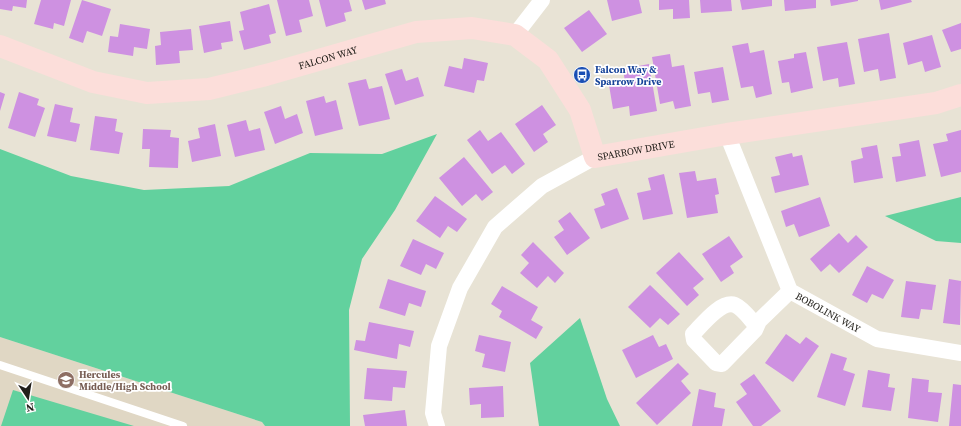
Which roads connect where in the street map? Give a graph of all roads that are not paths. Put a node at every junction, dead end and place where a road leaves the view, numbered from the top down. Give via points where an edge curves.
1 (542, 0) edge
2 (515, 35) junction
3 (0, 46) edge
4 (961, 95) edge
5 (727, 134) junction
6 (595, 157) junction
7 (790, 291) junction
8 (759, 321) dead end
9 (961, 354) edge
10 (0, 365) edge
11 (183, 426) edge
12 (437, 426) edge

1 - 2 street
2 - 3 street, FALCON WAY via 472,28 416,32 209,89 147,93 93,82
2 - 6 street, FALCON WAY via 548,60 580,110
4 - 5 street, SPARROW DRIVE via 936,103
5 - 6 street, SPARROW DRIVE
5 - 7 street, BOBOLINK WAY
6 - 12 street, SPARROW DRIVE via 542,186 495,227 460,288 439,346 433,413
7 - 8 street
7 - 9 street, BOBOLINK WAY via 878,339
10 - 11 lane

